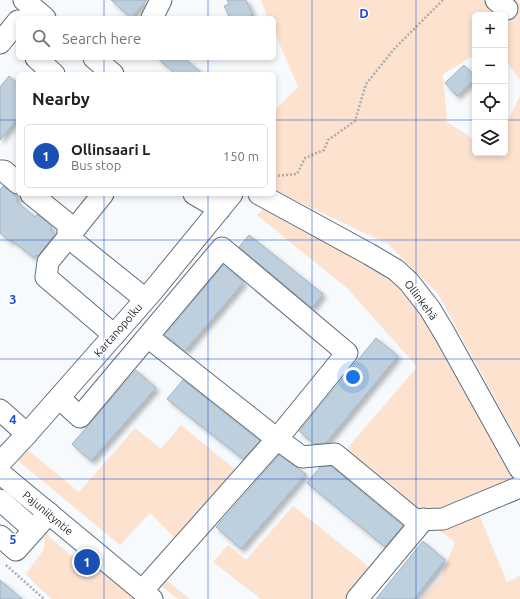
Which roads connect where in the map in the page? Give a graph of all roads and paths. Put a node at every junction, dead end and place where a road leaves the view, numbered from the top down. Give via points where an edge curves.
1 (161, 0) edge
2 (443, 0) edge
3 (153, 16) edge
4 (38, 60) edge
5 (98, 60) edge
6 (114, 68) edge
7 (52, 72) edge
8 (0, 171) edge
9 (276, 176) edge
10 (16, 181) edge
11 (34, 196) edge
12 (101, 196) edge
13 (203, 196) edge
14 (263, 196) edge
15 (226, 201) edge
16 (68, 237) junction
17 (145, 299) junction
18 (114, 336) junction
19 (148, 337) junction
20 (59, 398) junction
21 (0, 410) edge
22 (27, 434) junction
23 (277, 439) junction
24 (520, 469) edge
25 (2, 475) edge
26 (520, 487) edge
27 (0, 500) edge
28 (49, 514) junction
29 (424, 519) junction
30 (34, 530) junction
31 (0, 536) edge
32 (6, 565) dead end
33 (147, 595) edge
34 (44, 599) edge
35 (357, 599) edge

1 - 3 street
2 - 9 path via 395,48 366,84 355,121 328,140 324,150 305,158 297,174
4 - 7 street
5 - 6 street
8 - 10 street via 4,171
11 - 16 street via 68,224
12 - 16 street
13 - 15 street
14 - 24 street, Ollinkehä via 369,254 396,270 409,282 445,334
15 - 17 street, Kartanopolku
16 - 17 street
16 - 18 street via 48,262 46,277
17 - 18 street, Kartanopolku
18 - 20 street, Kartanopolku
19 - 20 street via 80,417
19 - 23 street
19 - 23 street via 222,248 347,353
20 - 22 street, Kartanopolku
21 - 22 street
22 - 25 street, Kartanopolku
23 - 29 street via 302,457 335,454 415,520
23 - 33 street
25 - 28 street, Pajuniityntie
26 - 29 street via 443,519
27 - 30 street
28 - 30 street
28 - 33 street, Pajuniityntie
29 - 35 street
30 - 31 street via 16,550
32 - 34 path

